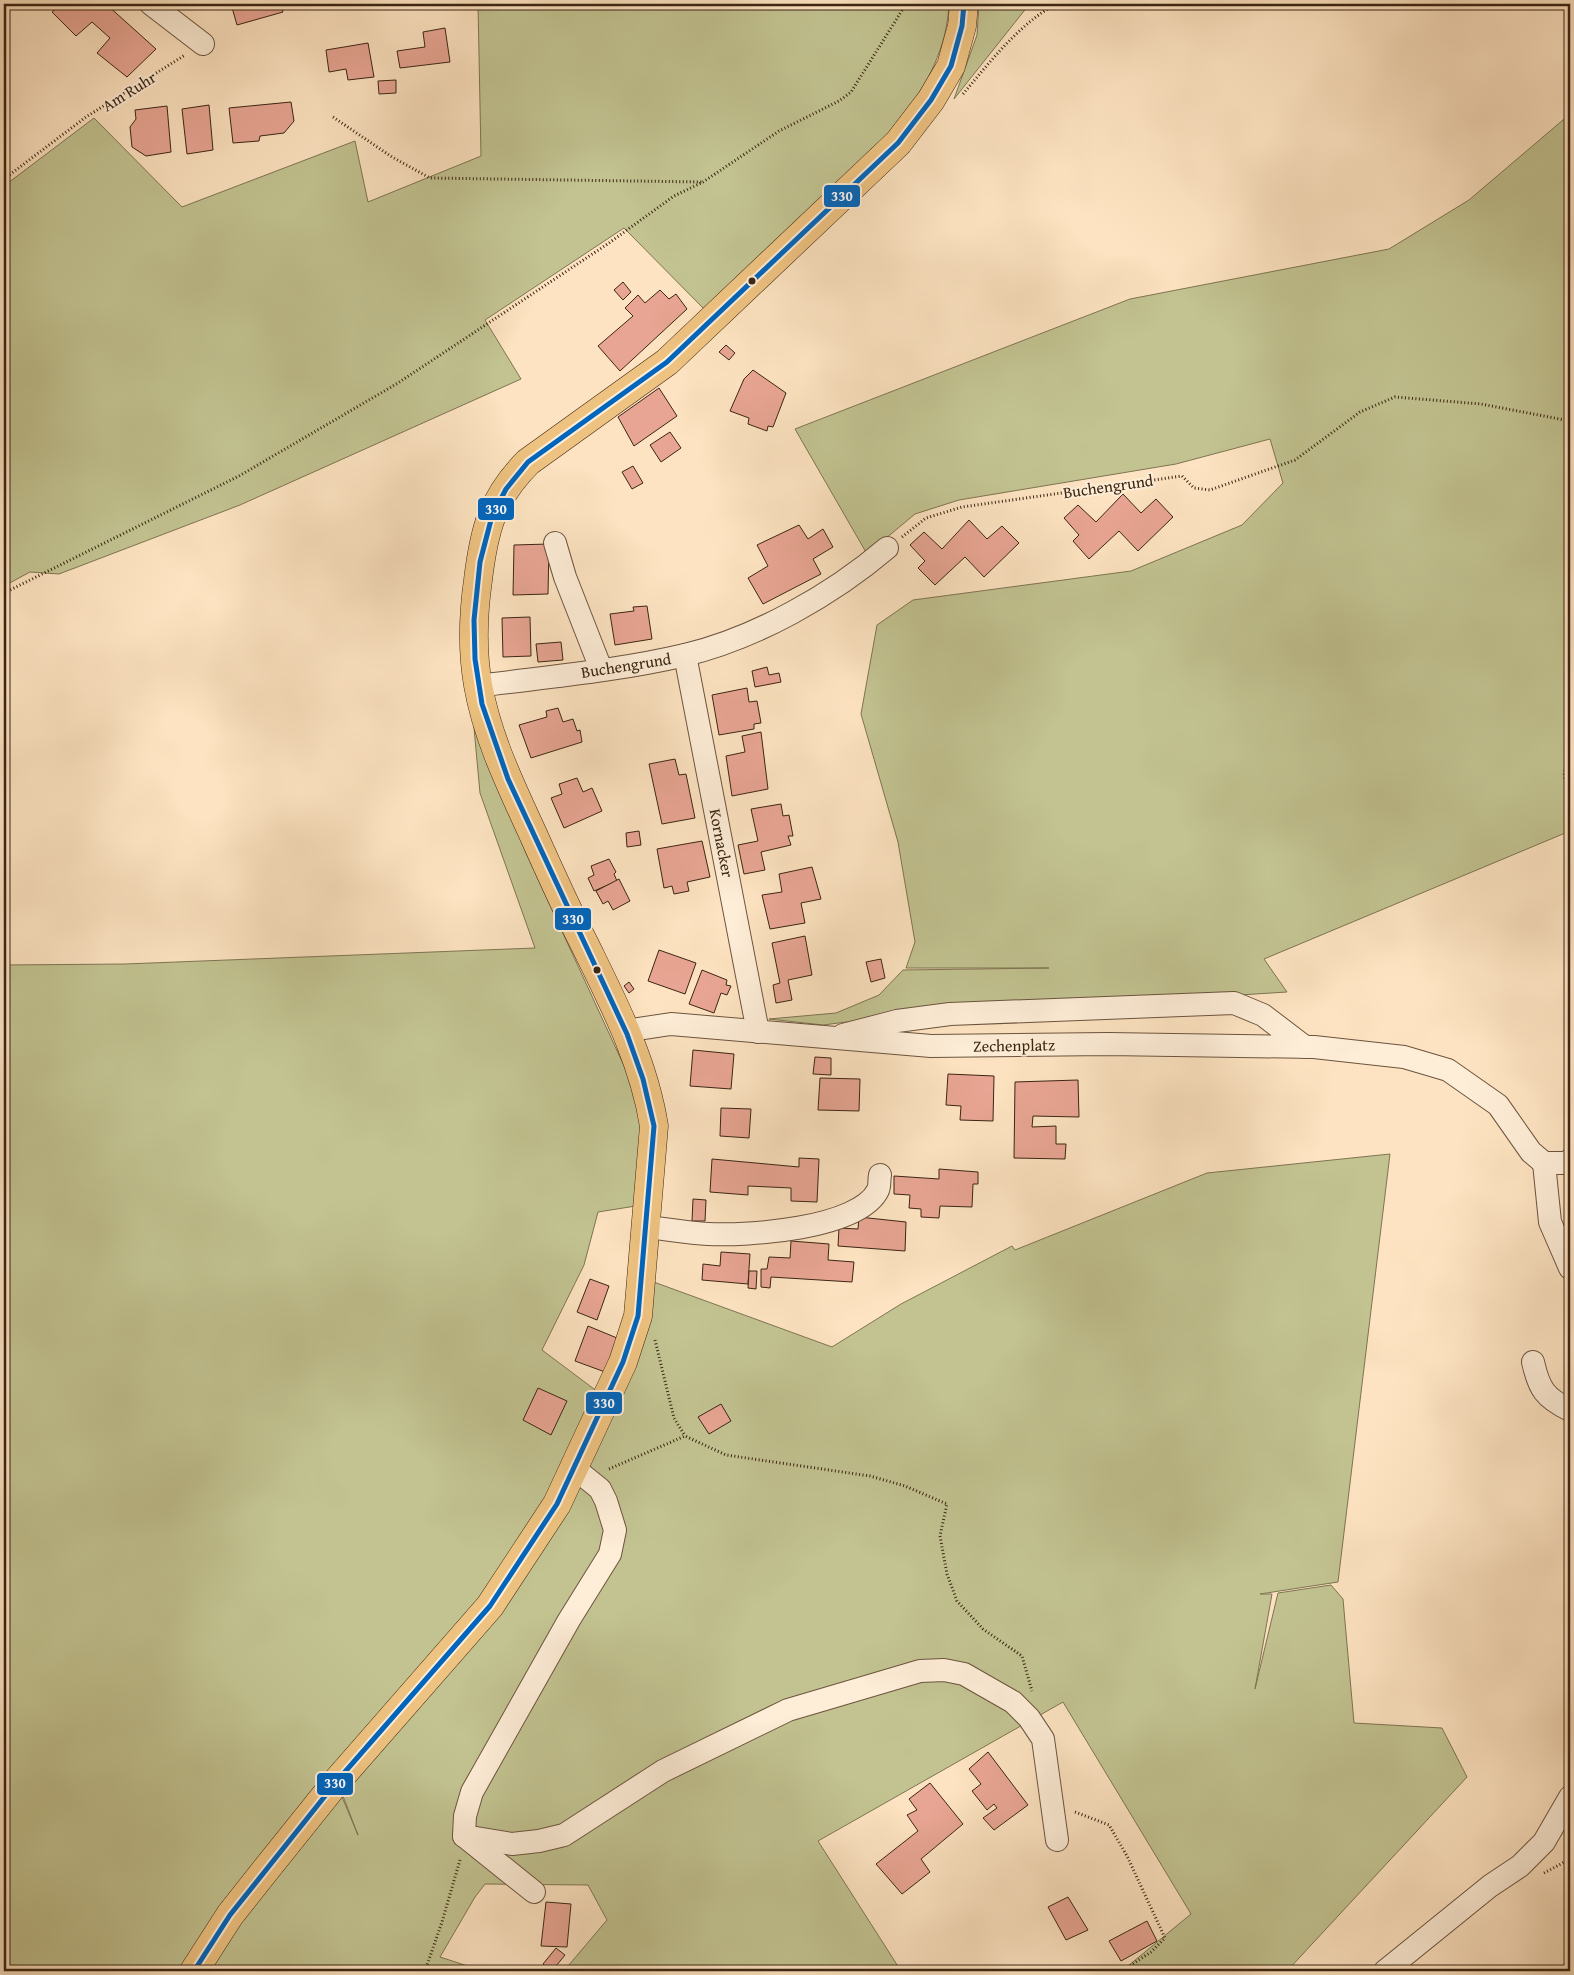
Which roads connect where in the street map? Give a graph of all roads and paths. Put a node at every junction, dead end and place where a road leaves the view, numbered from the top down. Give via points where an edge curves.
1 (151, 4) edge
2 (906, 4) edge
3 (964, 4) edge
4 (1040, 4) edge
5 (1056, 4) edge
6 (1047, 9) junction
7 (203, 44) joint
8 (958, 99) dead end
9 (333, 117) dead end
10 (4, 179) edge
11 (703, 182) junction
12 (1570, 421) edge
13 (555, 543) dead end
14 (887, 548) joint
15 (4, 593) edge
16 (685, 655) junction
17 (601, 670) junction
18 (478, 686) junction
19 (1570, 743) edge
20 (1569, 798) edge
21 (1570, 803) edge
22 (625, 1031) junction
23 (758, 1032) junction
24 (830, 1039) junction
25 (1309, 1047) junction
26 (1570, 1160) edge
27 (1544, 1163) junction
28 (880, 1175) dead end
29 (647, 1227) junction
30 (1570, 1268) edge
31 (638, 1316) junction
32 (1534, 1362) dead end
33 (1570, 1410) edge
34 (685, 1436) junction
35 (581, 1473) junction
36 (1029, 1718) junction
37 (1570, 1797) edge
38 (1052, 1803) junction
39 (464, 1836) junction
40 (1057, 1840) dead end
41 (534, 1892) dead end
42 (194, 1971) edge
43 (425, 1971) edge
44 (1122, 1971) edge
45 (1385, 1971) edge

1 - 7 street
2 - 11 path via 851,92 779,131
3 - 18 main road via 962,26 951,66 931,100 898,143 667,362 528,462 510,479 487,524 482,548 475,599 474,646
4 - 6 path
5 - 6 path
6 - 8 path via 1000,50
7 - 10 path, Am Ruhr via 86,117
9 - 11 path via 430,178
11 - 15 path via 674,196 398,383 239,476
12 - 14 path, Buchengrund via 1481,404 1395,397 1360,412 1295,460 1210,490 1194,488 1182,476 962,507 926,518
13 - 17 street via 564,578
14 - 16 street, Buchengrund via 858,572 756,631
16 - 17 street, Buchengrund
16 - 23 street, Kornacker
17 - 18 street, Buchengrund
18 - 22 main road via 493,741 515,796
19 - 20 path via 1564,776
20 - 21 path
22 - 23 street, Zechenplatz via 671,1024
22 - 29 main road via 645,1079 654,1126
23 - 24 street, Zechenplatz
24 - 25 street, Zechenplatz via 931,1046
24 - 25 street via 897,1021 950,1014 1234,1003 1263,1015
25 - 27 street, Zechenplatz via 1404,1057 1448,1070 1498,1105 1531,1152
26 - 27 street via 1567,1163
27 - 30 street via 1550,1222
28 - 29 street via 878,1190 861,1208 842,1218 749,1233 708,1234
29 - 31 main road
31 - 34 path via 652,1326 674,1418
31 - 35 main road
32 - 33 street via 1542,1391 1554,1403
34 - 35 path
34 - 36 path via 726,1455 870,1476 905,1486 947,1504 940,1536 947,1574 957,1601 983,1628 1022,1656 1034,1709
35 - 39 street via 600,1489 614,1519 610,1554 472,1792 465,1816
35 - 42 main road via 490,1606 337,1782 264,1872 230,1915
36 - 38 street via 1043,1739
36 - 39 street via 1013,1702 964,1674 944,1670 920,1671 788,1710 663,1771 564,1834 512,1844
37 - 45 street via 1544,1842 1520,1866 1490,1886
38 - 40 street
38 - 44 path via 1109,1826 1127,1856 1165,1938 1151,1952
39 - 41 street
39 - 43 path via 458,1874

